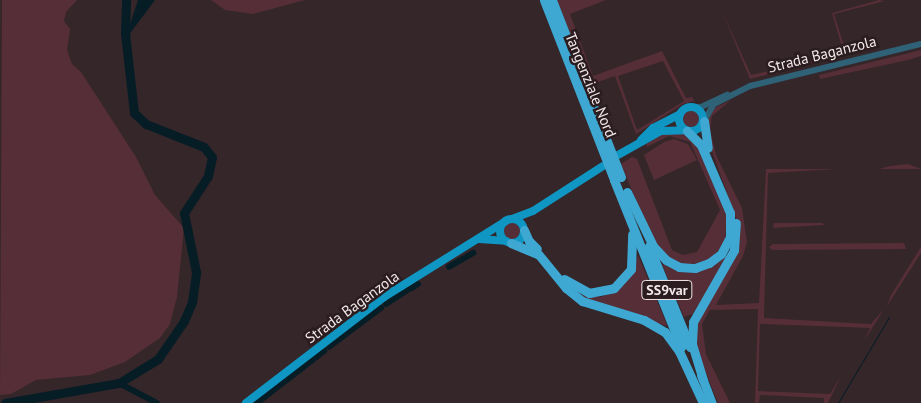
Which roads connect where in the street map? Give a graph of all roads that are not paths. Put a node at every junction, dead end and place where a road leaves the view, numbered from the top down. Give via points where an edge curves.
1 (544, 0) edge
2 (552, 0) edge
3 (921, 44) edge
4 (730, 94) junction
5 (694, 107) junction
6 (680, 114) junction
7 (704, 121) junction
8 (687, 131) junction
9 (639, 141) junction
10 (618, 156) dead end
11 (602, 166) dead end
12 (617, 181) junction
13 (627, 192) junction
14 (533, 211) junction
15 (509, 220) junction
16 (524, 230) junction
17 (479, 239) junction
18 (509, 242) junction
19 (703, 380) junction
20 (246, 403) edge
21 (703, 403) edge
22 (712, 403) edge

1 - 12 highway, Tangenziale Nord / SS9var, bridge
2 - 12 highway, SS9var, bridge
3 - 4 street, Strada Baganzola via 765,82
4 - 5 street, Strada Baganzola
4 - 7 street, Strada Baganzola via 710,108
5 - 6 main road, Strada Baganzola via 686,108
5 - 7 main road via 701,111
6 - 8 main road via 680,124
6 - 9 main road, Strada Baganzola via 653,128
7 - 8 main road, Strada Baganzola via 698,129
7 - 19 highway via 705,140 732,208 737,232 732,254 693,322 692,343
8 - 9 main road, Strada Baganzola via 665,130
8 - 13 highway via 702,145 730,213 731,233 720,254 710,263 695,268 679,267 666,260 653,246
9 - 10 main road, Strada Baganzola
11 - 14 main road, Strada Baganzola
12 - 13 highway, SS9var
12 - 16 highway via 634,256 627,276 610,290 593,294 573,286 530,243
12 - 21 highway, SS9var
13 - 19 highway, SS9var
14 - 15 main road, Strada Baganzola
14 - 16 main road
15 - 16 main road via 521,222
15 - 17 main road, Strada Baganzola
15 - 18 main road via 500,231
16 - 18 main road via 521,239
17 - 18 main road
17 - 20 main road, Strada Baganzola via 384,298
18 - 21 highway via 539,255 566,288 582,301 644,320 665,332 679,351
19 - 22 highway, SS9var

